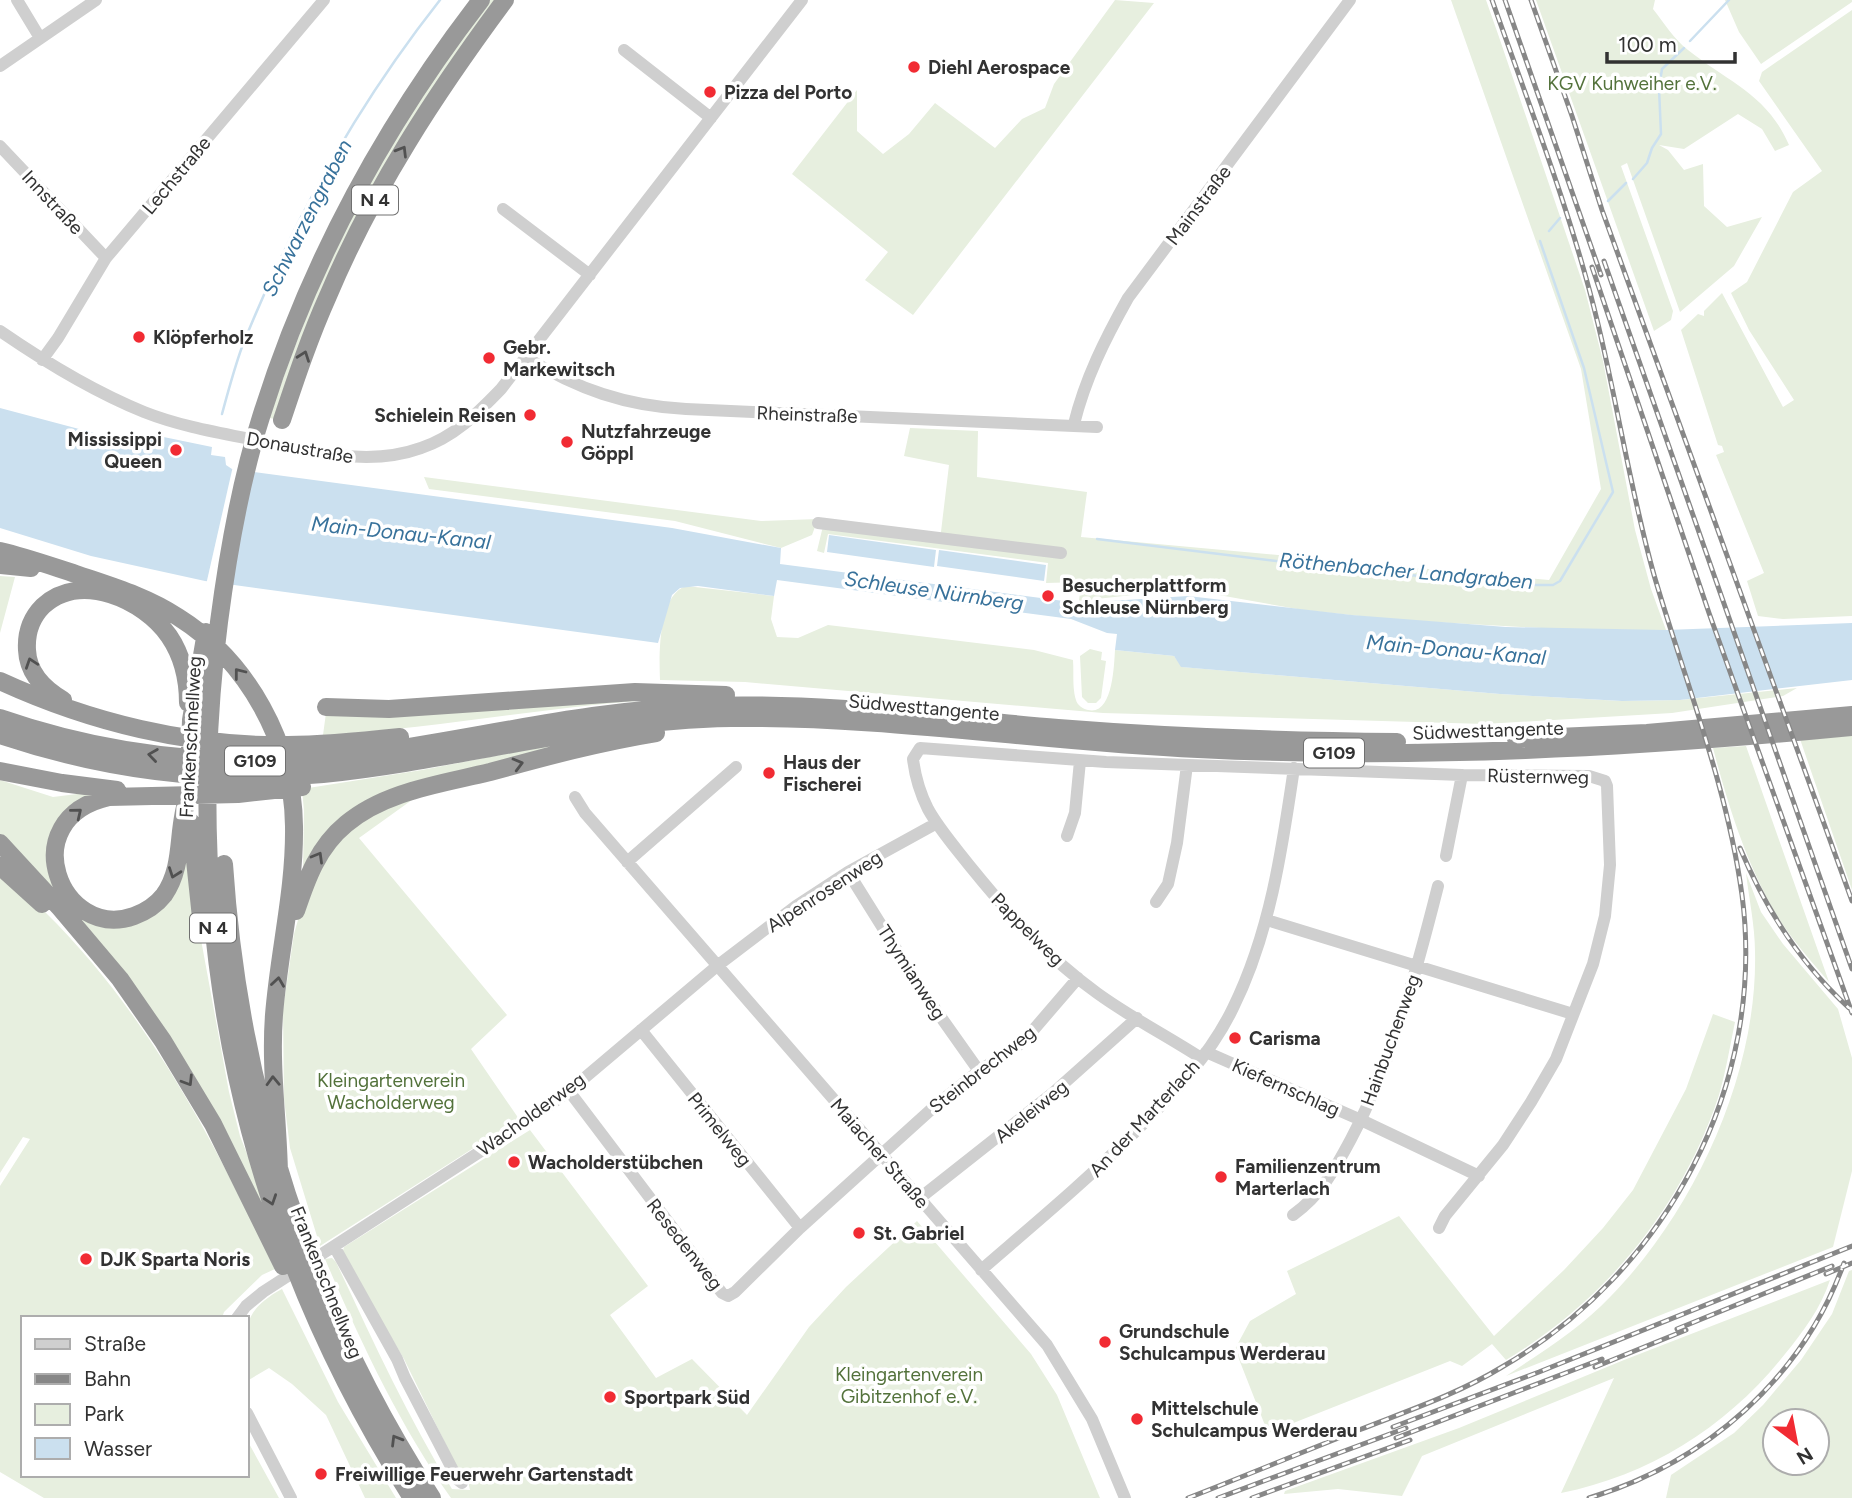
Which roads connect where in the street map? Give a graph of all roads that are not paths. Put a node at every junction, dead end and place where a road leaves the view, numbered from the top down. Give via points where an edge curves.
1 (17, 0) edge
2 (96, 0) edge
3 (324, 0) edge
4 (481, 0) edge
5 (505, 0) edge
6 (802, 0) edge
7 (1350, 0) edge
8 (40, 38) junction
9 (624, 50) dead end
10 (0, 66) edge
11 (711, 118) junction
12 (0, 146) edge
13 (503, 209) dead end
14 (106, 258) junction
15 (590, 275) junction
16 (0, 331) edge
17 (527, 358) junction
18 (42, 360) junction
19 (282, 420) dead end
20 (1074, 424) junction
21 (1097, 426) dead end
22 (818, 523) dead end
23 (0, 551) edge
24 (1061, 553) dead end
25 (228, 561) junction
26 (0, 565) edge
27 (79, 575) junction
28 (0, 681) edge
29 (326, 708) dead end
30 (836, 708) junction
31 (1852, 715) edge
32 (0, 718) edge
33 (101, 718) junction
34 (749, 718) junction
35 (191, 720) junction
36 (1852, 727) edge
37 (512, 729) junction
38 (0, 735) edge
39 (917, 752) joint
40 (432, 758) junction
41 (1080, 761) junction
42 (1187, 765) junction
43 (736, 766) dead end
44 (1294, 768) junction
45 (0, 771) edge
46 (1462, 775) junction
47 (148, 794) junction
48 (575, 797) dead end
49 (192, 804) junction
50 (937, 823) junction
51 (1067, 836) dead end
52 (0, 843) edge
53 (1446, 856) dead end
54 (627, 862) junction
55 (224, 864) dead end
56 (0, 866) edge
57 (848, 872) junction
58 (1438, 886) dead end
59 (1156, 902) dead end
60 (1267, 920) junction
61 (284, 943) junction
62 (717, 966) junction
63 (1417, 966) junction
64 (1078, 978) junction
65 (130, 995) junction
66 (1573, 1014) junction
67 (1137, 1018) junction
68 (641, 1030) junction
69 (1204, 1055) junction
70 (979, 1070) junction
71 (569, 1091) junction
72 (1360, 1120) junction
73 (881, 1154) junction
74 (279, 1173) junction
75 (1479, 1176) junction
76 (920, 1198) junction
77 (1293, 1215) dead end
78 (800, 1228) junction
79 (1438, 1228) dead end
80 (334, 1246) junction
81 (288, 1247) junction
82 (981, 1270) junction
83 (306, 1289) junction
84 (239, 1316) edge
85 (248, 1415) edge
86 (462, 1483) dead end
87 (291, 1498) edge
88 (412, 1498) edge
89 (432, 1498) edge
90 (1125, 1498) edge

1 - 8 street
2 - 8 street
3 - 14 street, Lechstraße
4 - 25 highway, Frankenschnellweg / N 4 via 410,98 309,286 261,417
19 -> 5 highway, N 4 via 328,296 366,216 438,93
6 - 11 street, Donaustraße
7 - 20 street, Mainstraße via 1128,299 1103,343
8 - 10 street
9 - 11 street
11 - 15 street, Donaustraße
12 - 14 street, Innstraße
13 - 15 street
14 - 18 street, Lechstraße
15 - 17 street, Donaustraße
16 - 18 street, Donaustraße
17 - 18 street, Donaustraße via 470,421 453,433 420,449 378,457 309,451 166,419 113,398
17 - 20 street, Rheinstraße via 560,378 611,397 651,405
20 - 21 street, Rheinstraße
22 - 24 street
23 - 27 highway
25 - 35 highway via 206,632
25 - 49 highway, Frankenschnellweg / N 4
26 - 27 highway
61 -> 27 highway via 292,878 293,807 274,731 255,694 202,634 177,616 144,598
28 - 33 highway
29 - 30 highway via 389,709 661,692 819,701
30 - 31 highway, Südwesttangente / G109 via 1180,736 1394,742 1619,734
30 - 37 highway, Südwesttangente / G109 via 676,707
37 -> 32 highway, Südwesttangente / G109 via 339,756 241,761 119,750
33 -> 35 highway via 41,684 26,648 37,612 75,591 121,598 162,627 177,650 186,678
33 - 37 highway via 180,736 248,744 342,743
34 - 36 highway, Südwesttangente / G109 via 1170,748 1332,754 1544,751
34 - 40 highway, Südwesttangente / G109 via 617,726
61 -> 34 highway via 307,879 326,844 356,816 381,802 564,752
35 - 49 highway
38 - 40 highway, Südwesttangente / G109 via 110,764 208,775 303,775
39 - 41 street, Rüsternweg via 927,747
39 - 50 street, Pappelweg via 913,759 919,788
40 - 47 highway via 382,773 277,790
41 - 42 street, Rüsternweg
41 - 51 street via 1075,813
42 - 44 street, Rüsternweg
42 - 59 street via 1168,884
43 - 54 street
44 - 46 street, Rüsternweg
44 - 60 street, An der Marterlach
45 - 47 highway
46 - 53 street
46 - 66 street, Rüsternweg via 1589,776 1605,781 1610,864 1605,916
49 -> 47 highway via 178,860 163,895 152,907 129,918 94,914 71,899 59,879 55,851 61,829 92,802
48 - 54 street, Maiacher Straße
49 -> 81 highway, Frankenschnellweg via 198,904 215,1005
50 - 57 street, Alpenrosenweg
50 - 64 street, Pappelweg via 998,900
52 - 65 highway
54 - 62 street, Maiacher Straße
55 - 74 highway, Frankenschnellweg via 244,1035
56 - 65 highway
57 - 62 street, Alpenrosenweg
57 - 70 street, Thymianweg via 921,989
58 - 63 street, Hainbuchenweg
60 - 63 street
60 - 69 street, An der Marterlach via 1233,1009
74 -> 61 highway via 273,1036
62 - 68 street, Wacholderweg
62 - 73 street, Maiacher Straße
63 - 66 street
63 - 72 street, Hainbuchenweg via 1391,1051
64 - 67 street, Pappelweg
64 - 70 street, Steinbrechweg via 1023,1042
65 -> 81 highway
66 - 75 street, Rüsternweg via 1556,1059 1533,1100
67 - 69 street, Pappelweg
67 - 76 street, Akeleiweg via 1053,1093
68 - 71 street, Wacholderweg
68 - 78 street, Primelweg
69 - 72 street, Kiefernschlag
69 - 82 street, An der Marterlach via 1158,1109 1089,1177
70 - 73 street, Steinbrechweg
71 - 78 street, Resedenweg via 722,1293 734,1292
71 - 80 street, Wacholderweg
72 - 75 street, Kiefernschlag
72 - 77 street, Hainbuchenweg via 1330,1178
73 - 76 street, Maiacher Straße
73 - 78 street, Resedenweg
74 - 81 highway, Frankenschnellweg
75 - 79 street, Rüsternweg
76 - 82 street, Maiacher Straße
80 - 84 street, Wacholderweg via 253,1299
80 - 86 street
81 - 83 highway, Frankenschnellweg
81 - 83 highway
82 - 90 street, Maiacher Straße via 1053,1353 1092,1419
83 - 88 highway, Frankenschnellweg via 317,1322 363,1415
89 -> 83 highway, Frankenschnellweg
85 - 87 street

